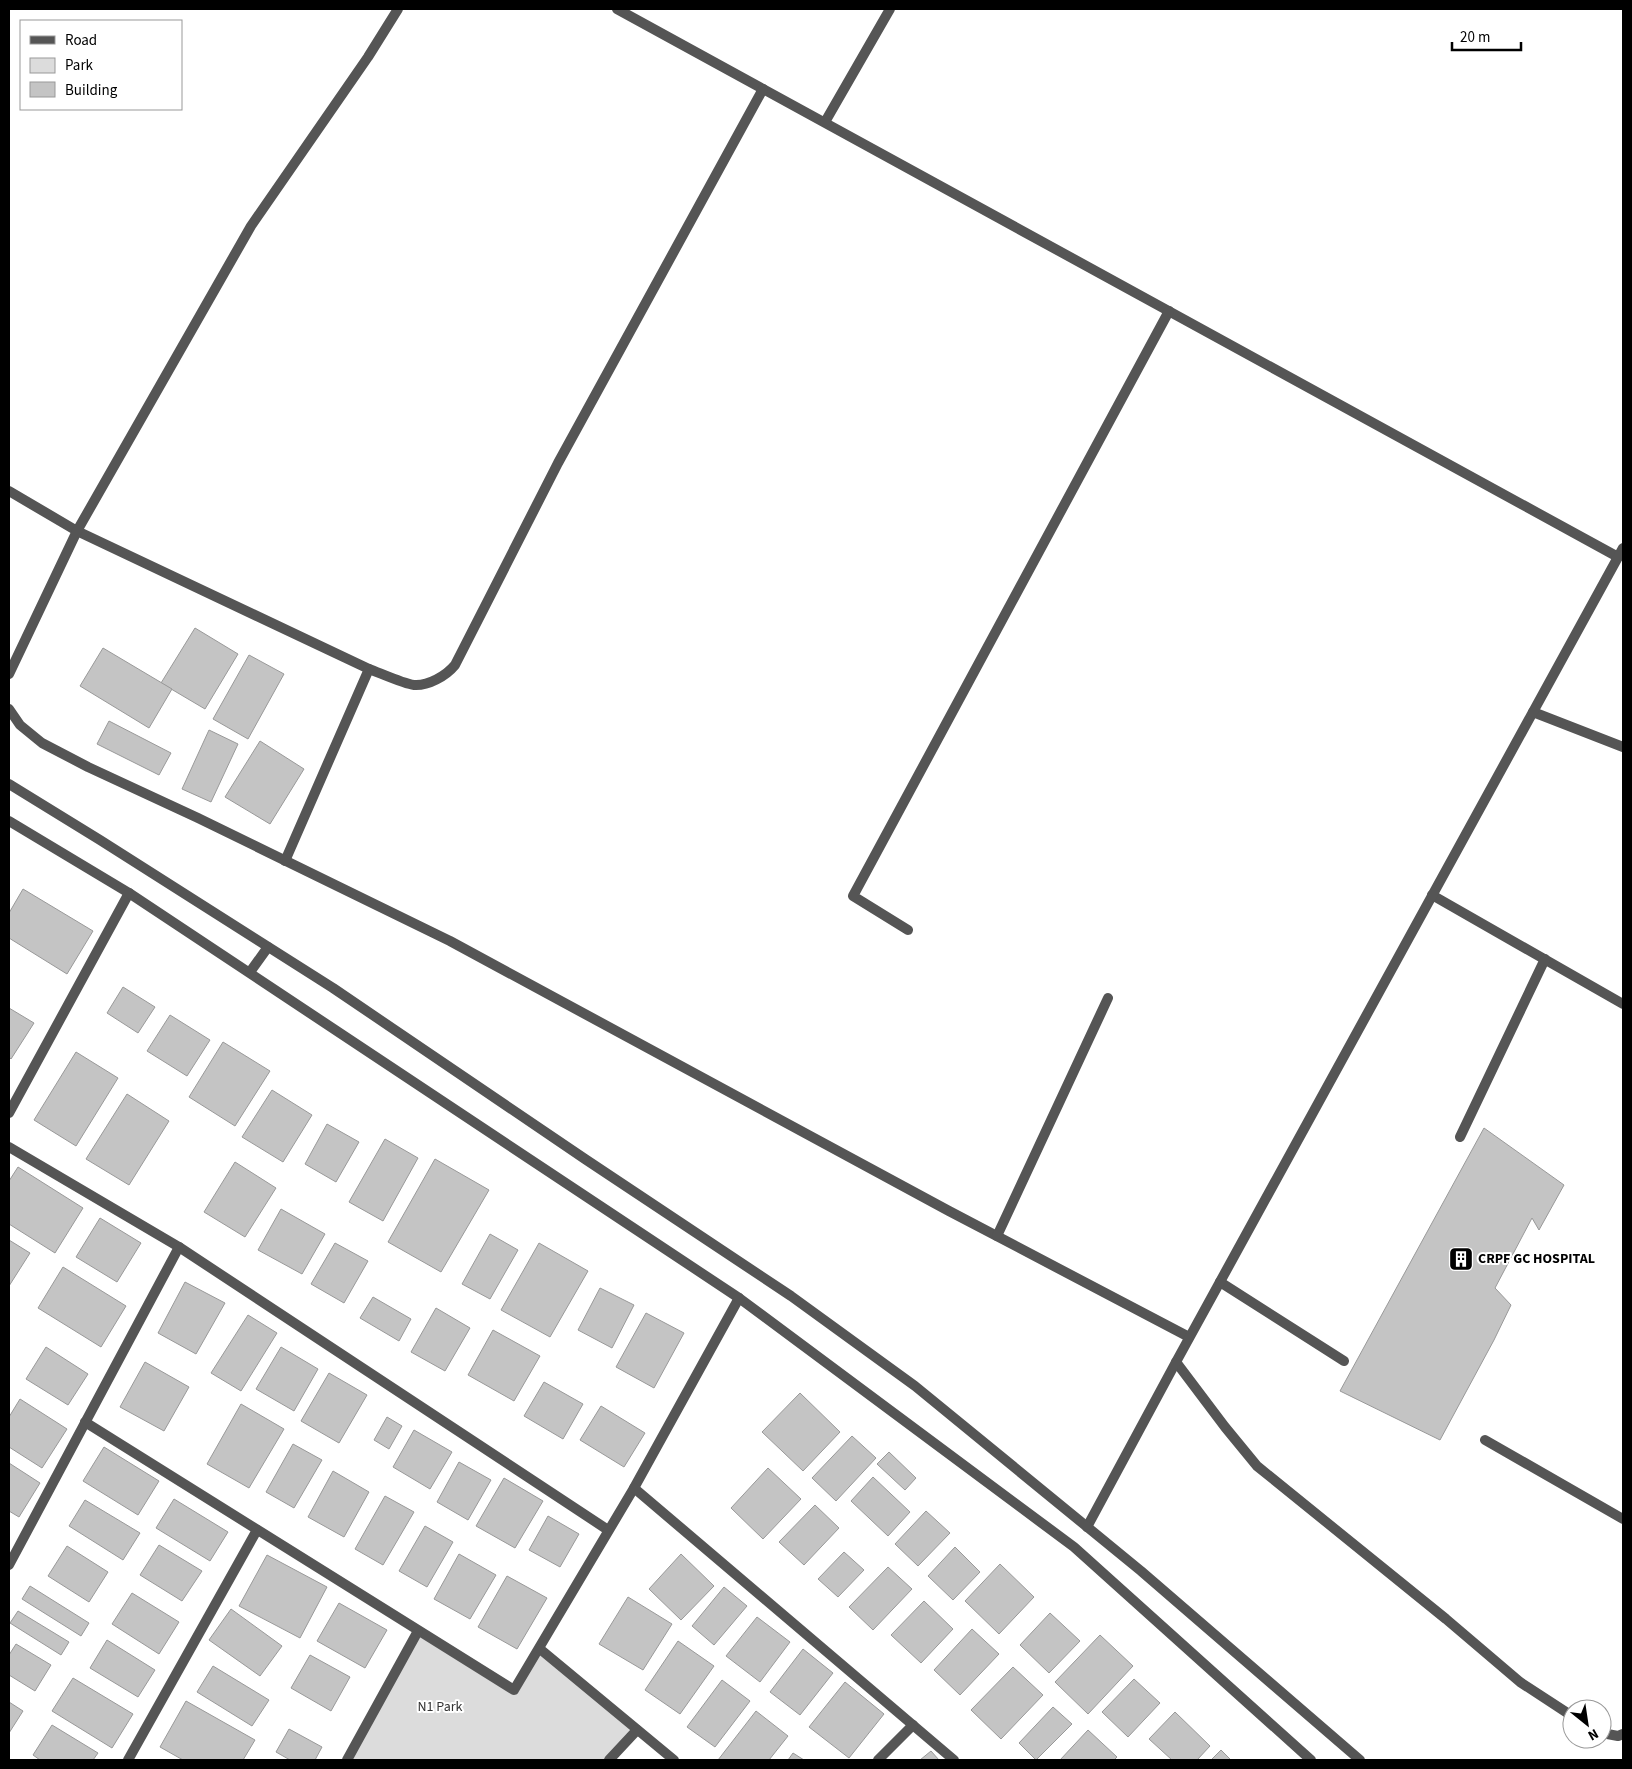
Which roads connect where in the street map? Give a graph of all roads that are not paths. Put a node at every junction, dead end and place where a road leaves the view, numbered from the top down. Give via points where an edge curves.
1 (398, 9) edge
2 (617, 9) edge
3 (890, 9) edge
4 (763, 89) junction
5 (825, 122) junction
6 (1169, 311) junction
7 (9, 491) edge
8 (77, 532) junction
9 (1621, 552) edge
10 (10, 668) edge
11 (369, 669) junction
12 (9, 709) edge
13 (1533, 712) junction
14 (1623, 746) edge
15 (9, 784) edge
16 (9, 821) edge
17 (285, 861) junction
18 (129, 893) junction
19 (1432, 895) junction
20 (908, 930) dead end
21 (268, 947) junction
22 (1545, 959) junction
23 (250, 972) junction
24 (1108, 998) dead end
25 (1623, 1004) edge
26 (9, 1113) edge
27 (1460, 1137) dead end
28 (9, 1147) edge
29 (997, 1236) junction
30 (180, 1247) junction
31 (1220, 1282) junction
32 (739, 1298) junction
33 (1190, 1337) junction
34 (1344, 1360) dead end
35 (1176, 1362) junction
36 (85, 1422) junction
37 (1485, 1440) dead end
38 (634, 1488) junction
39 (1623, 1519) edge
40 (1087, 1527) junction
41 (257, 1530) junction
42 (608, 1530) junction
43 (9, 1565) edge
44 (418, 1631) junction
45 (540, 1648) junction
46 (1562, 1709) edge
47 (913, 1725) junction
48 (638, 1730) junction
49 (128, 1760) edge
50 (347, 1760) edge
51 (610, 1760) edge
52 (674, 1760) edge
53 (878, 1760) edge
54 (954, 1760) edge
55 (1311, 1760) edge
56 (1360, 1760) edge

1 - 8 street via 251,226
2 - 4 street
3 - 5 street
4 - 5 street
4 - 11 street via 558,463 455,665 442,677 414,685
5 - 6 street
6 - 9 street
6 - 20 street via 853,896
7 - 8 street
8 - 10 street
8 - 11 street
9 - 13 street
11 - 17 street
12 - 17 street via 20,725 42,743
13 - 14 street
13 - 19 street
15 - 21 street
16 - 18 street
17 - 29 street via 450,941
18 - 23 street
18 - 26 street
19 - 22 street
19 - 31 street
21 - 23 street
21 - 40 street via 791,1296 916,1386
22 - 25 street
22 - 27 street
23 - 32 street
24 - 29 street
28 - 30 street
29 - 33 street
30 - 36 street
30 - 42 street
31 - 33 street
31 - 34 street
32 - 38 street
32 - 55 street via 1074,1547
33 - 35 street
35 - 40 street
35 - 46 street via 1257,1466 1306,1503 1520,1682
36 - 41 street
36 - 43 street
37 - 39 street
38 - 42 street
38 - 47 street
40 - 56 street
41 - 44 street
41 - 49 street
42 - 45 street
44 - 45 street via 514,1690
44 - 50 street
45 - 48 street
47 - 53 street
47 - 54 street
48 - 51 street
48 - 52 street

